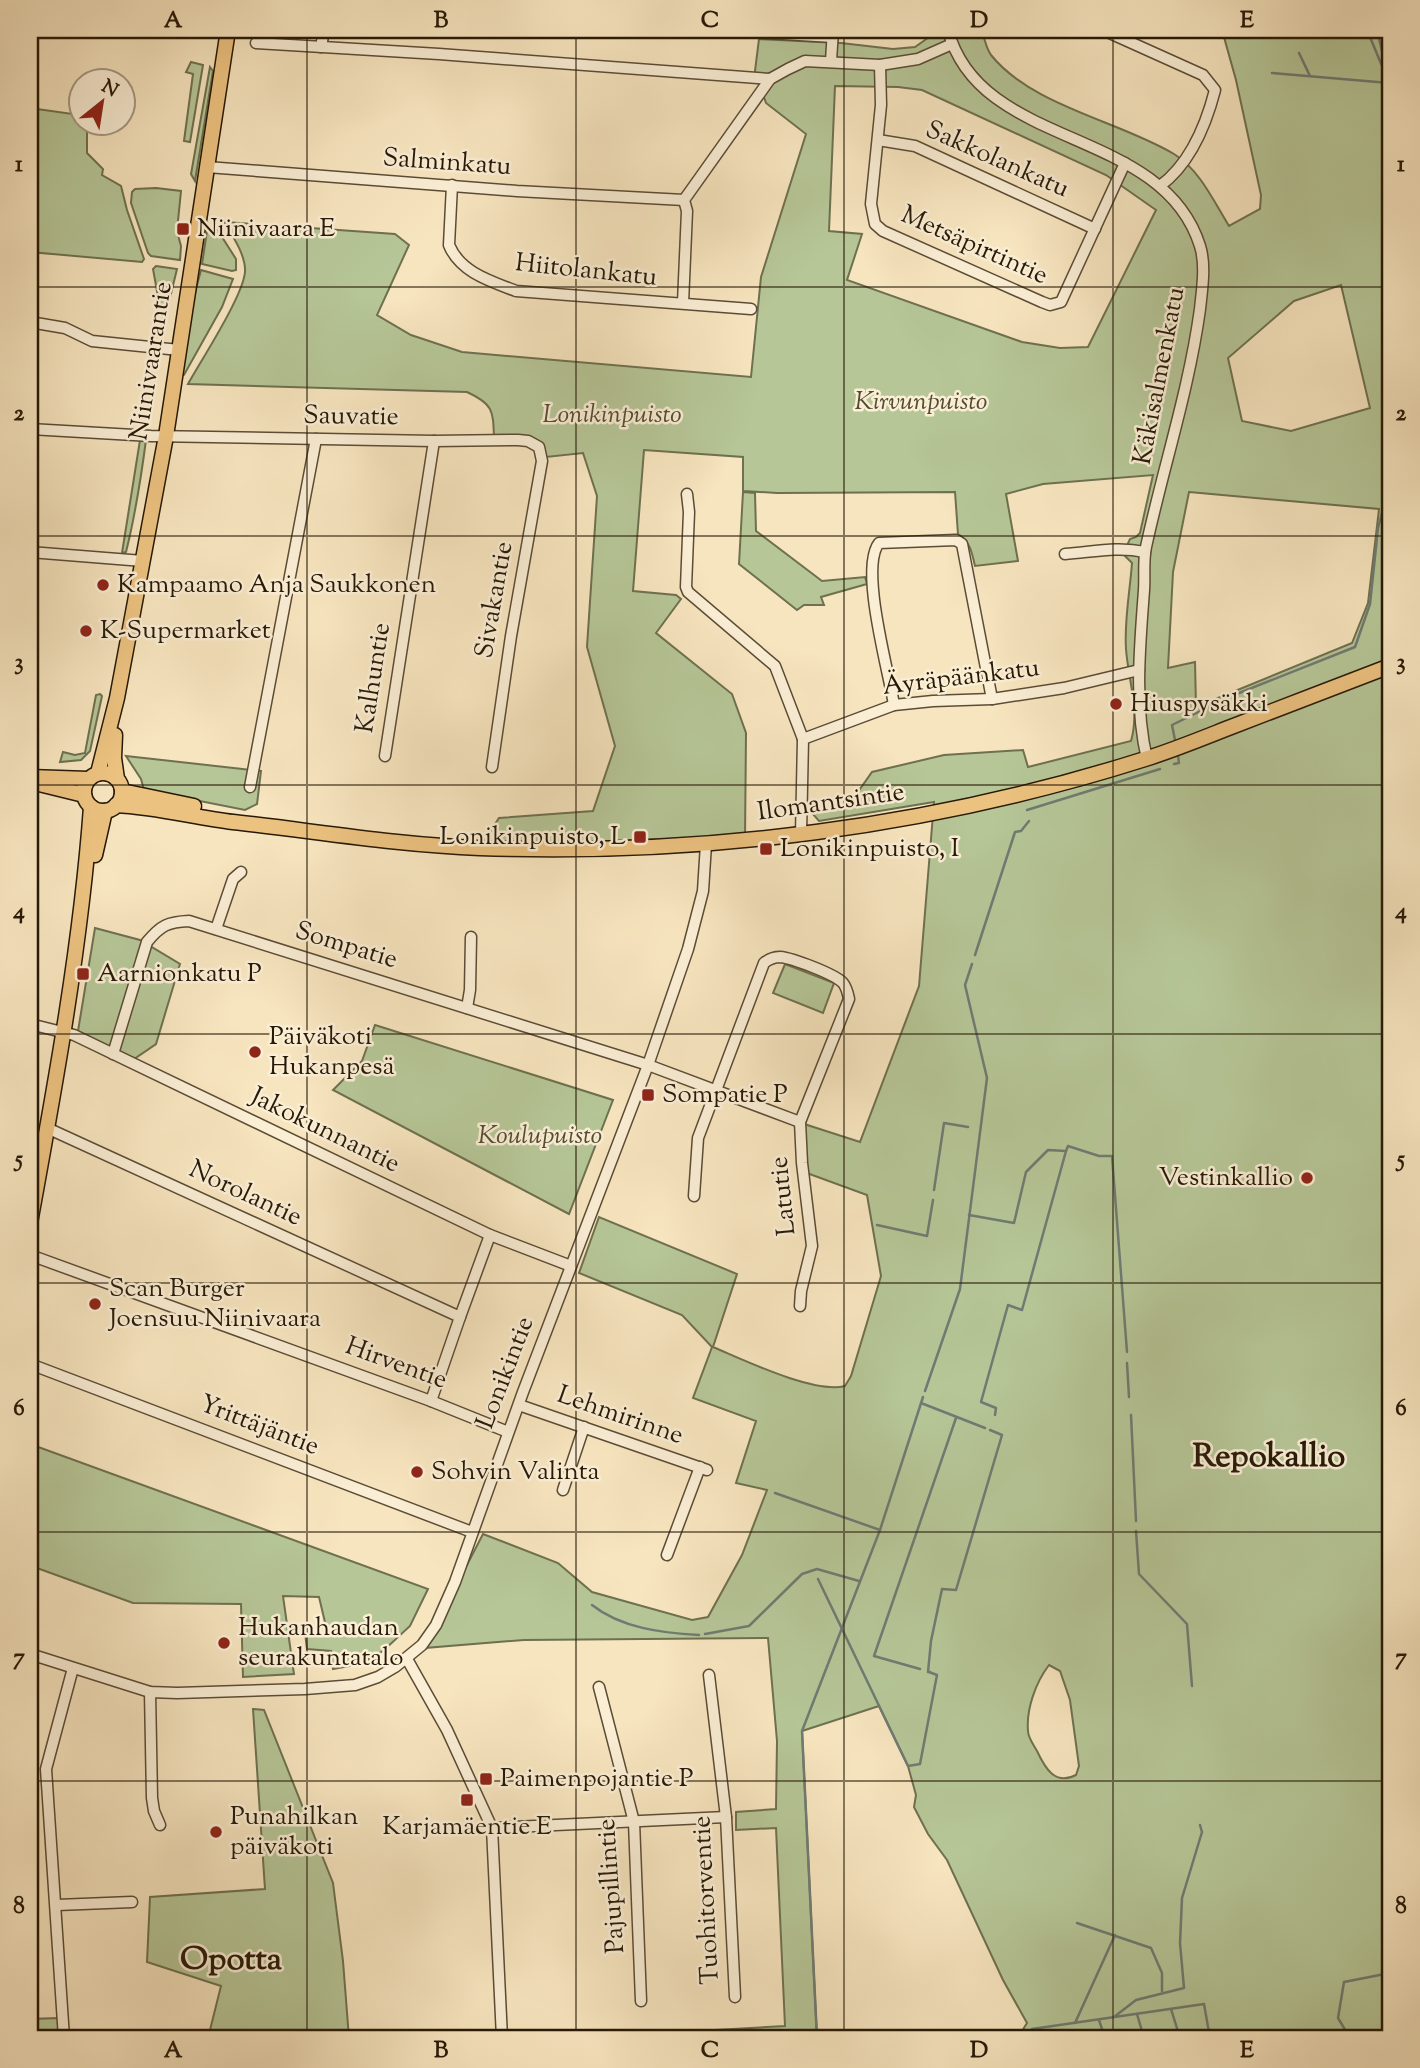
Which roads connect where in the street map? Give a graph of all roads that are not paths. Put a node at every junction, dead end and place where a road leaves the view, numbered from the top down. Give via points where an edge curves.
1 (228, 30) edge
2 (324, 30) edge
3 (717, 30) edge
4 (948, 30) edge
5 (1103, 30) edge
6 (833, 34) edge
7 (256, 43) dead end
8 (952, 44) junction
9 (321, 47) junction
10 (831, 61) junction
11 (880, 65) junction
12 (770, 79) junction
13 (878, 140) junction
14 (1125, 163) junction
15 (207, 167) junction
16 (452, 185) junction
17 (1160, 186) junction
18 (684, 200) junction
19 (1094, 229) junction
20 (683, 303) junction
21 (751, 309) dead end
22 (30, 322) edge
23 (179, 351) junction
24 (30, 429) edge
25 (166, 436) junction
26 (316, 439) junction
27 (433, 441) junction
28 (534, 443) joint
29 (687, 494) dead end
30 (30, 552) edge
31 (1145, 552) junction
32 (1065, 554) dead end
33 (143, 561) junction
34 (1390, 666) edge
35 (1139, 670) junction
36 (117, 698) junction
37 (992, 699) junction
38 (894, 705) junction
39 (803, 739) junction
40 (385, 756) dead end
41 (1147, 759) junction
42 (492, 767) dead end
43 (93, 776) junction
44 (30, 779) edge
45 (119, 785) junction
46 (250, 787) dead end
47 (99, 804) junction
48 (257, 823) junction
49 (801, 834) junction
50 (706, 844) junction
51 (241, 872) dead end
52 (216, 929) junction
53 (471, 937) dead end
54 (467, 1008) junction
55 (30, 1024) edge
56 (62, 1031) junction
57 (113, 1054) junction
58 (648, 1065) junction
59 (715, 1090) junction
60 (800, 1122) junction
61 (47, 1128) junction
62 (694, 1196) dead end
63 (30, 1223) edge
64 (489, 1235) junction
65 (30, 1255) edge
66 (571, 1266) junction
67 (800, 1306) dead end
68 (460, 1317) junction
69 (30, 1364) edge
70 (431, 1401) junction
71 (519, 1405) junction
72 (584, 1427) junction
73 (508, 1432) junction
74 (563, 1490) dead end
75 (472, 1532) junction
76 (667, 1555) dead end
77 (30, 1654) edge
78 (407, 1659) junction
79 (73, 1668) junction
80 (709, 1675) dead end
81 (599, 1687) dead end
82 (150, 1692) junction
83 (726, 1817) junction
84 (634, 1822) junction
85 (160, 1825) dead end
86 (492, 1828) junction
87 (132, 1902) dead end
88 (57, 1905) junction
89 (735, 1997) dead end
90 (641, 2001) dead end
91 (64, 2038) edge
92 (502, 2038) edge

1 - 15 main road, Niinivaarantie
2 - 9 street
3 - 6 street
4 - 8 street, Käkisalmenkatu
5 - 17 street via 1203,75 1214,90 1209,115 1192,149 1177,172
6 - 10 street
7 - 9 street
8 - 11 street via 918,59
8 - 14 street, Käkisalmenkatu via 970,76 986,92
9 - 12 street
10 - 11 street
10 - 12 street via 805,61
11 - 13 street, Metsäpirtintie
12 - 18 street
13 - 19 street, Sakkolankatu via 915,146
13 - 19 street, Metsäpirtintie via 871,204 875,224 1042,302 1061,302
14 - 17 street, Käkisalmenkatu
14 - 19 street, Metsäpirtintie
15 - 16 street, Salminkatu
15 - 23 main road, Niinivaarantie
16 - 18 street, Salminkatu
16 - 20 street, Hiitolankatu via 449,244 458,261 478,275 516,290
17 - 31 street, Käkisalmenkatu via 1183,211 1200,247 1203,284 1196,343
18 - 20 street
20 - 21 street, Hiitolankatu
22 - 23 street via 65,328 92,341
23 - 25 main road, Niinivaarantie
24 - 25 street, Sauvatie
25 - 26 street, Sauvatie
25 - 33 main road, Niinivaarantie
26 - 27 street, Sauvatie
26 - 46 street
27 - 28 street, Sauvatie
27 - 40 street, Kalhuntie
28 - 42 street, Sivakantie via 542,461
29 - 39 street via 688,592 775,666
30 - 33 street
31 - 32 street via 1122,548
31 - 35 street, Käkisalmenkatu
33 - 36 main road, Niinivaarantie
34 - 41 main road, Ilomantsintie
35 - 37 street, Äyräpäänkatu
35 - 41 street, Käkisalmenkatu
36 - 43 main road, Niinivaarantie
36 - 45 main road, Niinivaarantie via 114,758
37 - 38 street, Äyräpäänkatu
37 - 38 street via 962,544 956,540 879,543 873,550 873,597
38 - 39 street, Äyräpäänkatu
39 - 49 street
41 - 49 main road, Ilomantsintie via 999,799
43 - 44 main road, Ilomantsintie
43 - 45 main road, Ilomantsintie via 109,774
43 - 47 main road, Niinivaarantie
44 - 47 main road, Ilomantsintie
45 - 47 main road
45 - 48 main road, Ilomantsintie
47 - 48 main road, Ilomantsintie
47 - 56 main road
48 - 50 main road, Ilomantsintie via 479,848
49 - 50 main road, Ilomantsintie
50 - 58 street, Lonikintie via 703,891 688,949
51 - 52 street via 233,879
52 - 54 street, Sompatie
52 - 57 street, Sompatie via 176,921 159,928 147,942
53 - 54 street
54 - 58 street, Sompatie
55 - 56 street, Jakokunnantie
56 - 57 street, Jakokunnantie
56 - 61 main road
57 - 64 street, Jakokunnantie
58 - 59 street, Sompatie
58 - 66 street, Lonikintie
59 - 60 street, Sompatie
59 - 60 street via 760,968 770,959 786,958 834,977 843,983 849,999
59 - 62 street via 698,1138
60 - 67 street, Latutie via 812,1246
61 - 63 main road
61 - 68 street, Norolantie
64 - 66 street, Jakokunnantie
64 - 68 street
65 - 70 street, Hirventie
66 - 71 street, Lonikintie
68 - 70 street
69 - 75 street, Yrittäjäntie
70 - 73 street, Hirventie
71 - 72 street, Lehmirinne
71 - 73 street, Lonikintie
72 - 74 street
72 - 76 street, Lehmirinne via 703,1469
73 - 75 street, Lonikintie
75 - 78 street, Lonikintie via 436,1625
77 - 79 street, Lonikintie
78 - 82 street, Lonikintie via 355,1685
78 - 86 street via 447,1730
79 - 82 street, Lonikintie
79 - 88 street via 46,1769
80 - 83 street, Tuohitorventie
81 - 84 street, Pajupillintie
82 - 85 street via 152,1798
83 - 84 street
83 - 89 street, Tuohitorventie
84 - 86 street
84 - 90 street, Pajupillintie
86 - 92 street
87 - 88 street
88 - 91 street

